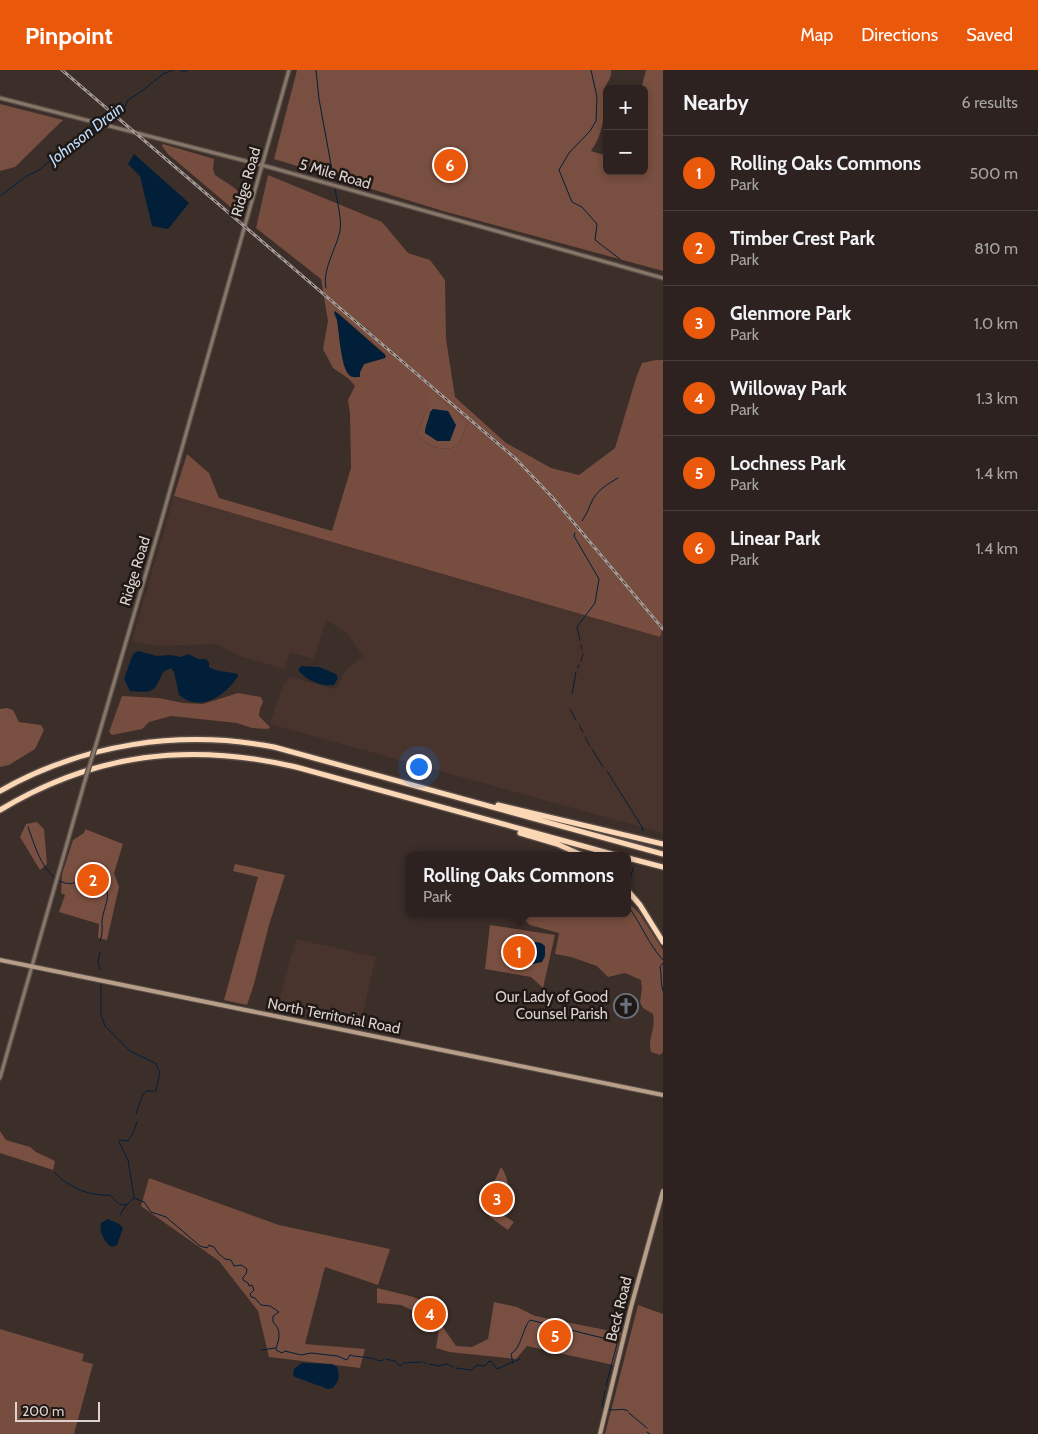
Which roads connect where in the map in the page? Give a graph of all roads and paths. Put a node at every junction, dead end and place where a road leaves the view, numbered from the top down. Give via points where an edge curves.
1 (289, 70) edge
2 (0, 98) edge
3 (262, 165) junction
4 (663, 278) edge
5 (0, 791) edge
6 (467, 800) junction
7 (0, 810) edge
8 (478, 817) junction
9 (663, 844) edge
10 (575, 852) edge
11 (605, 852) edge
12 (663, 854) edge
13 (631, 859) edge
14 (663, 867) edge
15 (631, 894) edge
16 (663, 942) edge
17 (0, 960) edge
18 (32, 967) junction
19 (0, 1078) edge
20 (663, 1095) edge
21 (663, 1191) edge
22 (600, 1434) edge

1 - 3 street, Ridge Road
2 - 3 street, 5 Mile Road
3 - 4 street, 5 Mile Road
3 - 18 street, Ridge Road, bridge
5 - 6 highway via 50,767 94,752 157,741 202,739 274,747
6 - 9 highway
6 - 12 highway
7 - 8 highway via 47,786 91,769 193,753 268,760
8 - 10 highway
8 - 11 highway
13 - 14 highway
15 - 16 highway
17 - 18 main road, North Territorial Road
18 - 19 street, Ridge Road
18 - 20 main road, North Territorial Road
21 - 22 main road, Beck Road

